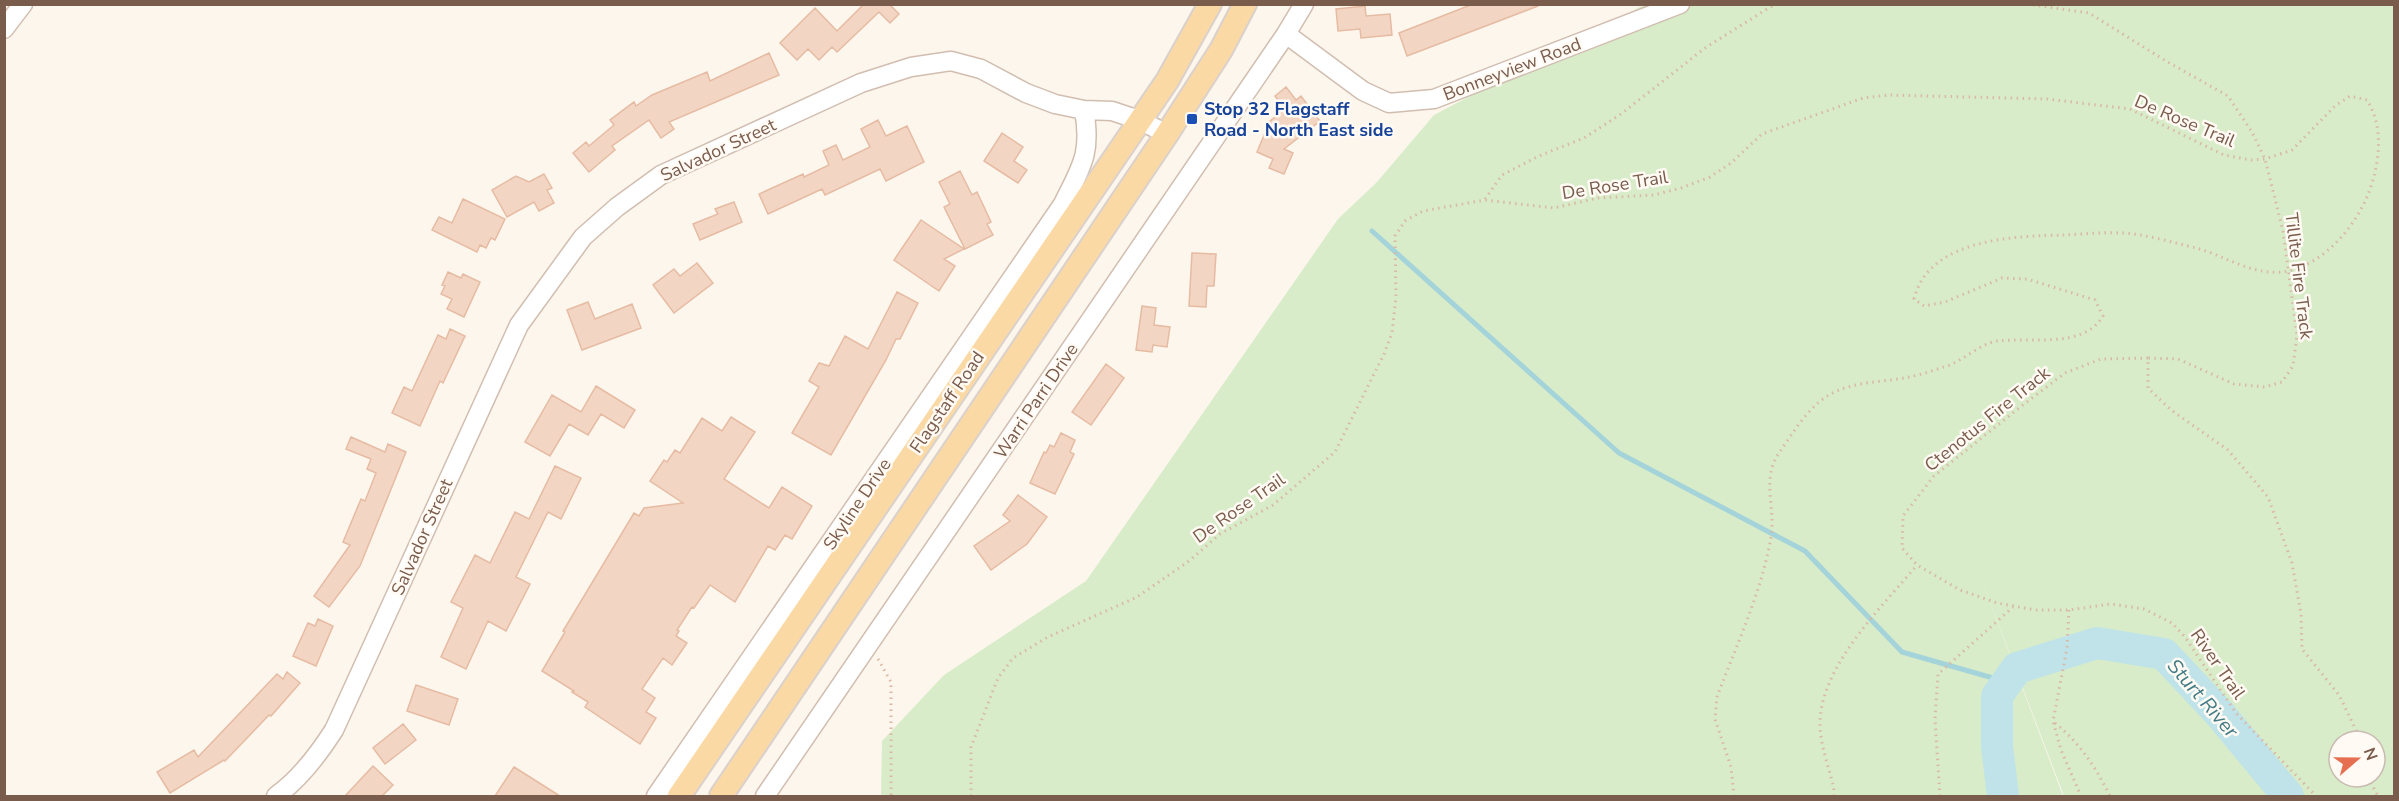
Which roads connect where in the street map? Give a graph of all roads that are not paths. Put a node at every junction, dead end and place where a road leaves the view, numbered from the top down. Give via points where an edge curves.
1 (23, 4) edge
2 (1210, 4) edge
3 (1245, 4) edge
4 (1304, 4) edge
5 (1680, 4) edge
6 (4, 29) edge
7 (1286, 34) junction
8 (1084, 110) junction
9 (1139, 120) junction
10 (1167, 134) junction
11 (276, 796) edge
12 (656, 796) edge
13 (679, 796) edge
14 (721, 796) edge
15 (765, 796) edge

1 - 6 street
2 - 9 main road, Flagstaff Road via 1167,81
3 - 10 main road, Flagstaff Road via 1221,50
4 - 7 street, Warri Parri Drive
5 - 7 street, Bonneyview Road via 1434,99 1389,103 1363,91
7 - 15 street, Warri Parri Drive
8 - 9 street, Salvador Street via 1112,111
8 - 11 street, Salvador Street via 1055,104 981,69 951,61 911,67 861,83 661,175 617,207 583,237 519,325 334,730 316,756
8 - 12 street, Skyline Drive via 1085,159 1063,204
9 - 10 street, Salvador Street
9 - 13 main road, Flagstaff Road
10 - 14 main road, Flagstaff Road

